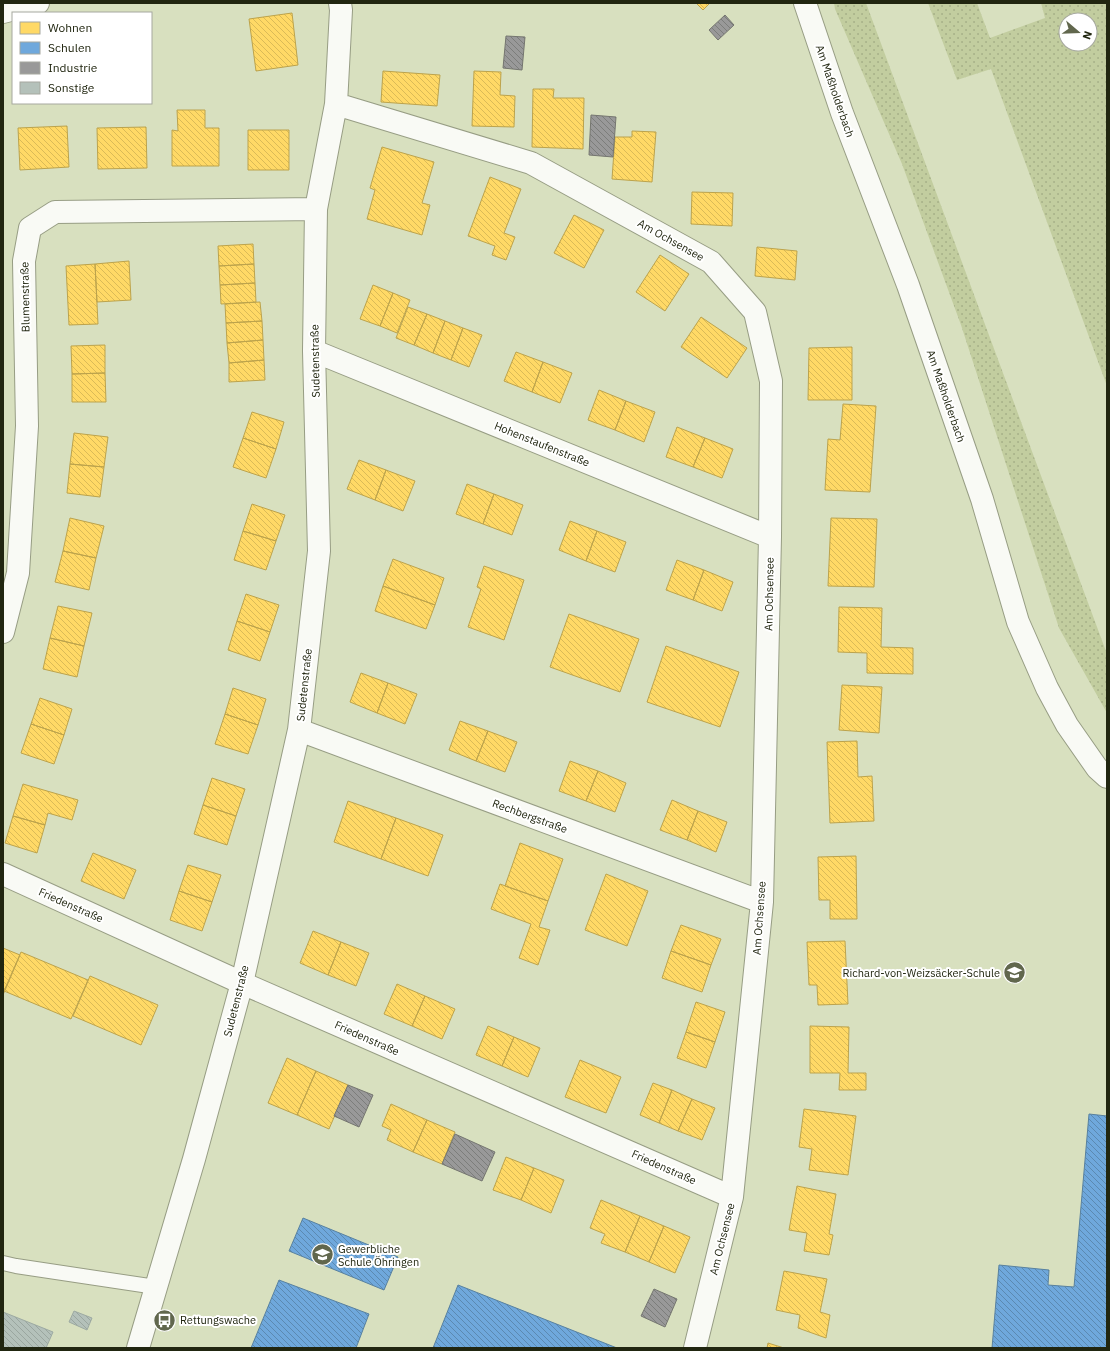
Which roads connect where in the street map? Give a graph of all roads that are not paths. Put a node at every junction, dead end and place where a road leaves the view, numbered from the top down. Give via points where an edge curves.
1 (38, 3) edge
2 (340, 3) edge
3 (805, 3) edge
4 (3, 12) edge
5 (336, 104) junction
6 (316, 209) junction
7 (314, 350) junction
8 (770, 537) junction
9 (3, 632) edge
10 (299, 730) junction
11 (1107, 777) edge
12 (3, 874) edge
13 (762, 902) junction
14 (242, 983) junction
15 (732, 1198) junction
16 (3, 1263) edge
17 (156, 1286) junction
18 (138, 1348) edge
19 (695, 1348) edge

1 - 4 street
2 - 5 street, Sudetenstraße
3 - 11 street, Am Maßholderbach via 842,113 908,285 982,500 1018,622 1047,688 1068,725 1097,768
5 - 6 street, Sudetenstraße
5 - 8 street, Am Ochsensee via 531,162 711,262 756,312 771,381
6 - 7 street, Sudetenstraße
6 - 9 street, Blumenstraße via 55,212 30,228 24,261 27,426 18,573
7 - 8 street, Hohenstaufenstraße
7 - 10 street, Sudetenstraße via 319,551
8 - 13 street, Am Ochsensee
10 - 13 street, Rechbergstraße
10 - 14 street, Sudetenstraße
12 - 14 street, Friedenstraße
13 - 15 street, Am Ochsensee
14 - 15 street, Friedenstraße
14 - 17 street, Sudetenstraße
15 - 19 street, Am Ochsensee
16 - 17 lane
17 - 18 street, Sudetenstraße

